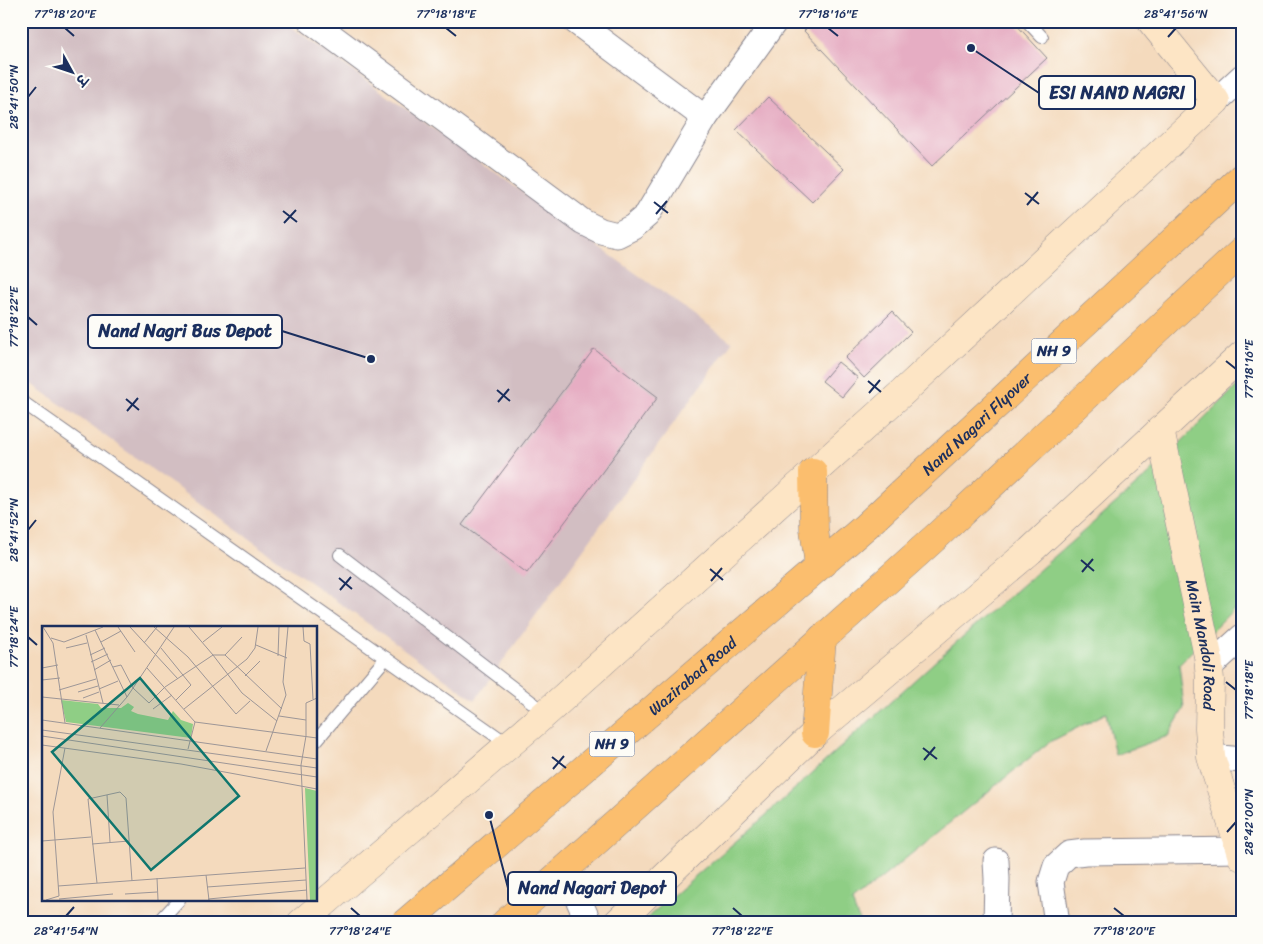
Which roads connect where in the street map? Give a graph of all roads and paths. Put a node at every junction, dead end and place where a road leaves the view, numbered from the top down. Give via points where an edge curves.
1 (311, 21) edge
2 (575, 21) edge
3 (774, 21) edge
4 (1027, 21) edge
5 (1151, 21) edge
6 (1042, 37) dead end
7 (1242, 77) edge
8 (1216, 101) junction
9 (706, 118) junction
10 (1242, 177) edge
11 (1242, 251) edge
12 (1242, 355) edge
13 (21, 401) edge
14 (1160, 430) junction
15 (813, 472) junction
16 (340, 555) dead end
17 (819, 566) junction
18 (1242, 637) edge
19 (822, 638) junction
20 (386, 658) junction
21 (1209, 667) junction
22 (546, 713) junction
23 (815, 733) junction
24 (318, 739) edge
25 (509, 745) junction
26 (1211, 757) junction
27 (1242, 760) edge
28 (1241, 853) edge
29 (996, 861) dead end
30 (565, 870) junction
31 (177, 902) edge
32 (158, 923) edge
33 (301, 923) edge
34 (405, 923) edge
35 (505, 923) edge
36 (588, 923) edge
37 (617, 923) edge
38 (996, 923) edge
39 (1057, 923) edge

1 - 9 street via 583,222 617,236 647,215
2 - 9 street
3 - 9 street
4 - 6 lane
5 - 8 street
7 - 8 street
8 - 15 street
10 - 17 highway, Nand Nagari Flyover / NH 9
11 - 19 highway
12 - 14 street
13 - 20 lane
14 - 21 street, Main Mandoli Road
14 - 23 street via 1030,551
15 - 17 highway via 814,529
15 - 22 street
16 - 22 lane
17 - 34 highway, Wazirabad Road / NH 9
18 - 21 street
19 - 23 highway
19 - 30 highway
20 - 24 lane
20 - 25 lane
21 - 26 street, Main Mandoli Road
22 - 25 street
23 - 37 street
25 - 33 street
26 - 27 street
26 - 28 street, Main Mandoli Road
28 - 39 street via 1069,854 1056,866 1051,882
29 - 38 street
30 - 35 highway
30 - 36 street
31 - 32 lane

